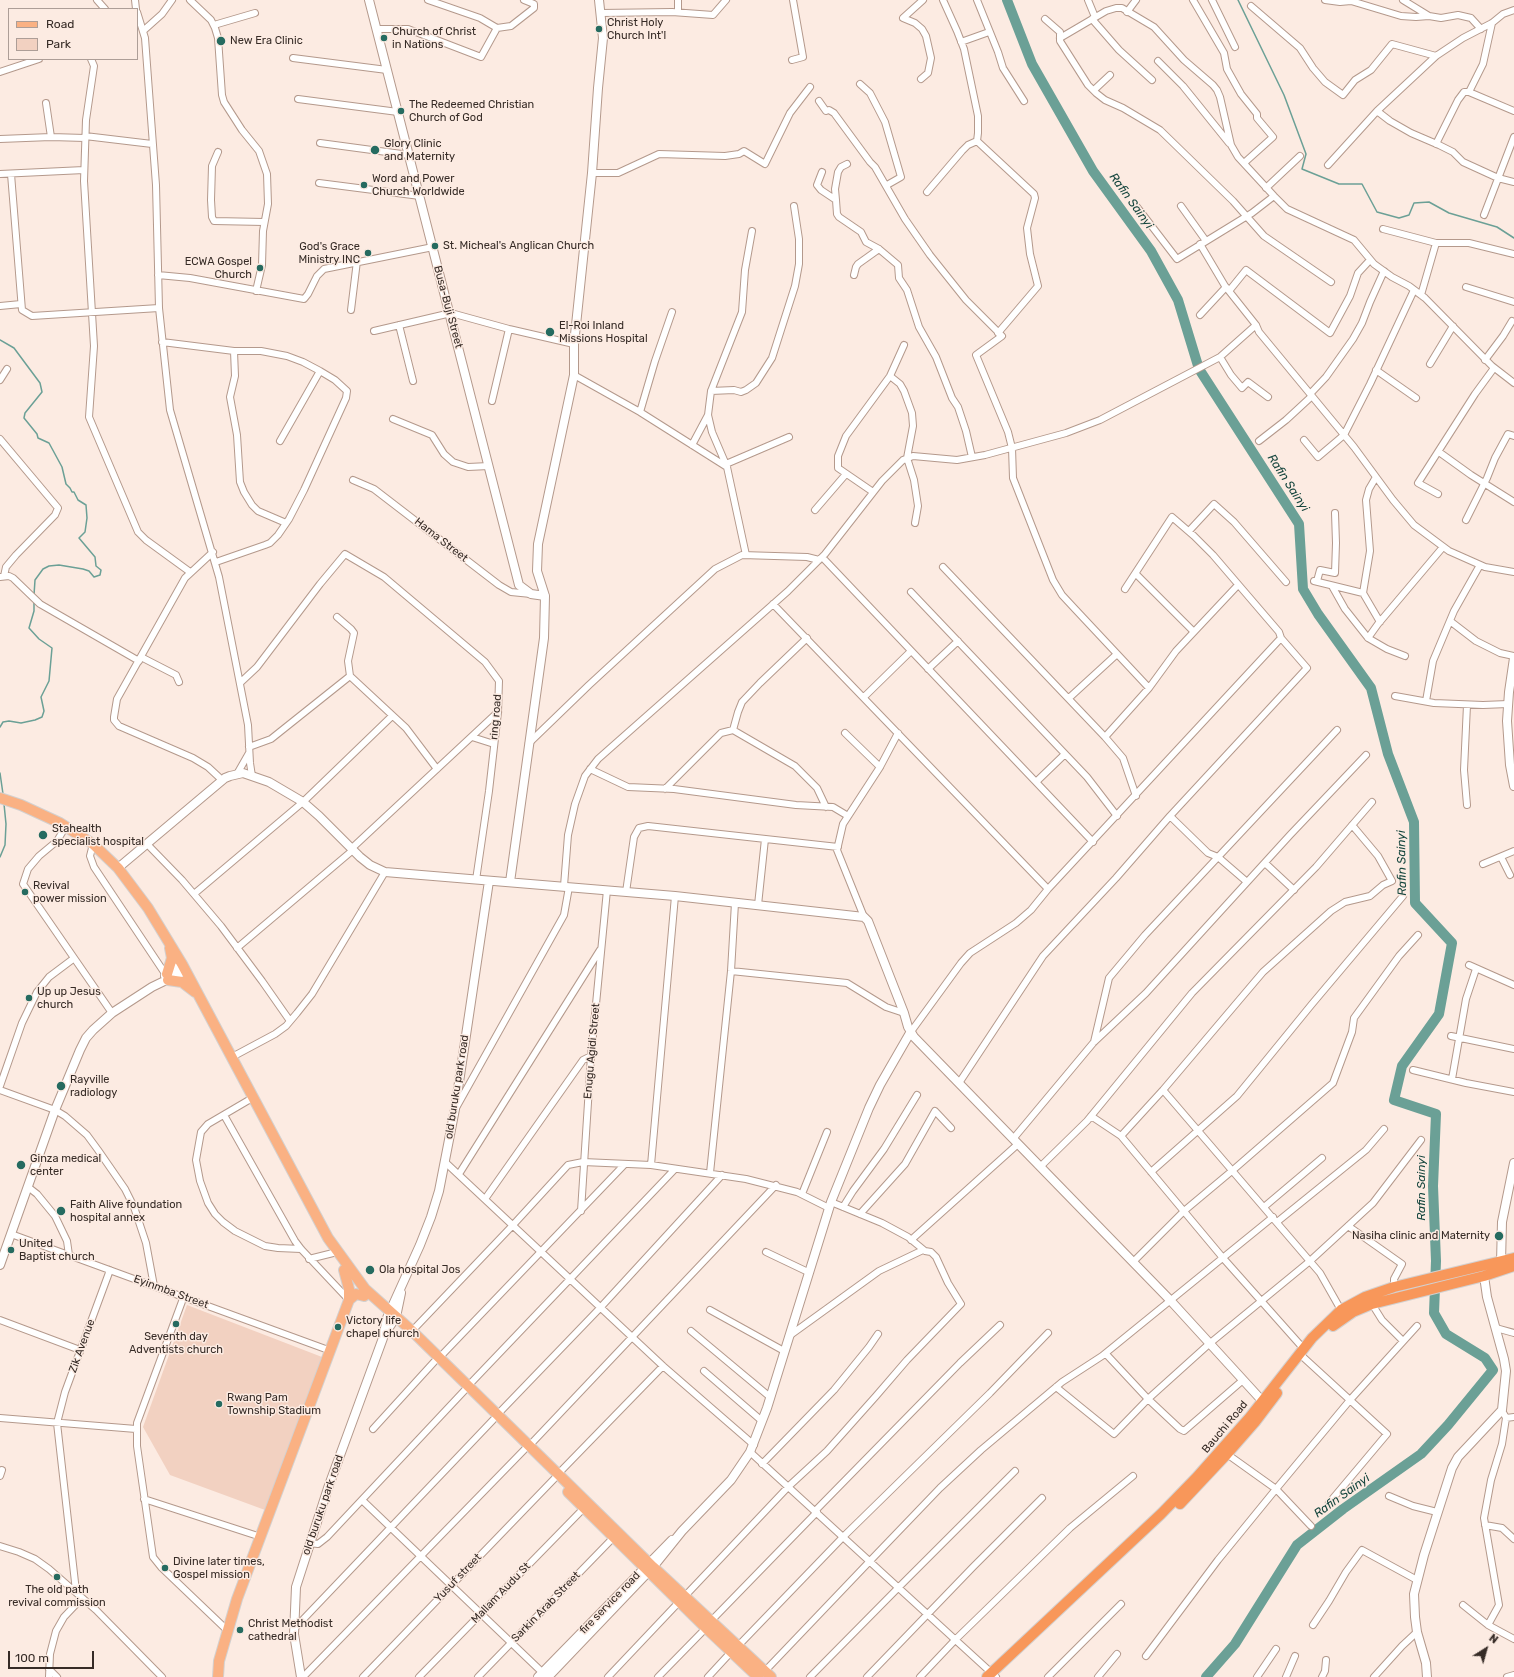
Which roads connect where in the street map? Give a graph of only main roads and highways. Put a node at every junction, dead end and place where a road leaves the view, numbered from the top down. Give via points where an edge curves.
1 (0, 798) edge
2 (168, 940) junction
3 (198, 994) junction
4 (328, 1238) junction
5 (1514, 1258) edge
6 (1514, 1266) edge
7 (344, 1270) junction
8 (1453, 1278) junction
9 (1398, 1289) junction
10 (364, 1296) junction
11 (349, 1300) junction
12 (391, 1317) junction
13 (1303, 1352) junction
14 (437, 1360) junction
15 (1264, 1404) junction
16 (556, 1476) junction
17 (649, 1568) junction
18 (224, 1647) junction
19 (219, 1662) junction
20 (765, 1675) edge
21 (993, 1676) edge
22 (214, 1677) edge
23 (218, 1677) edge
24 (223, 1677) edge

1 - 2 main road via 66,826 93,844 118,868
2 - 3 main road
2 - 3 main road via 172,958 167,976 182,982
3 - 4 main road
4 - 7 main road
4 - 12 main road via 366,1289
5 - 8 highway, Bauchi Road
6 - 8 highway, Bauchi Road via 1484,1276
7 - 10 main road
7 - 11 main road via 349,1284
8 - 9 highway, Bauchi Road
9 - 13 highway, Bauchi Road via 1344,1318
9 - 13 highway, Bauchi Road via 1365,1297 1341,1310 1322,1328
10 - 11 main road via 356,1294
10 - 12 main road
11 - 18 main road via 237,1599
12 - 14 main road
12 - 14 main road via 412,1331
13 - 15 highway, Bauchi Road
14 - 16 main road
15 - 21 highway, Bauchi Road via 1166,1509
15 - 21 highway, Bauchi Road via 1227,1454 1200,1484
16 - 17 main road
16 - 17 main road via 614,1538
17 - 20 main road
18 - 19 main road
18 - 24 main road
19 - 22 main road
19 - 23 main road

